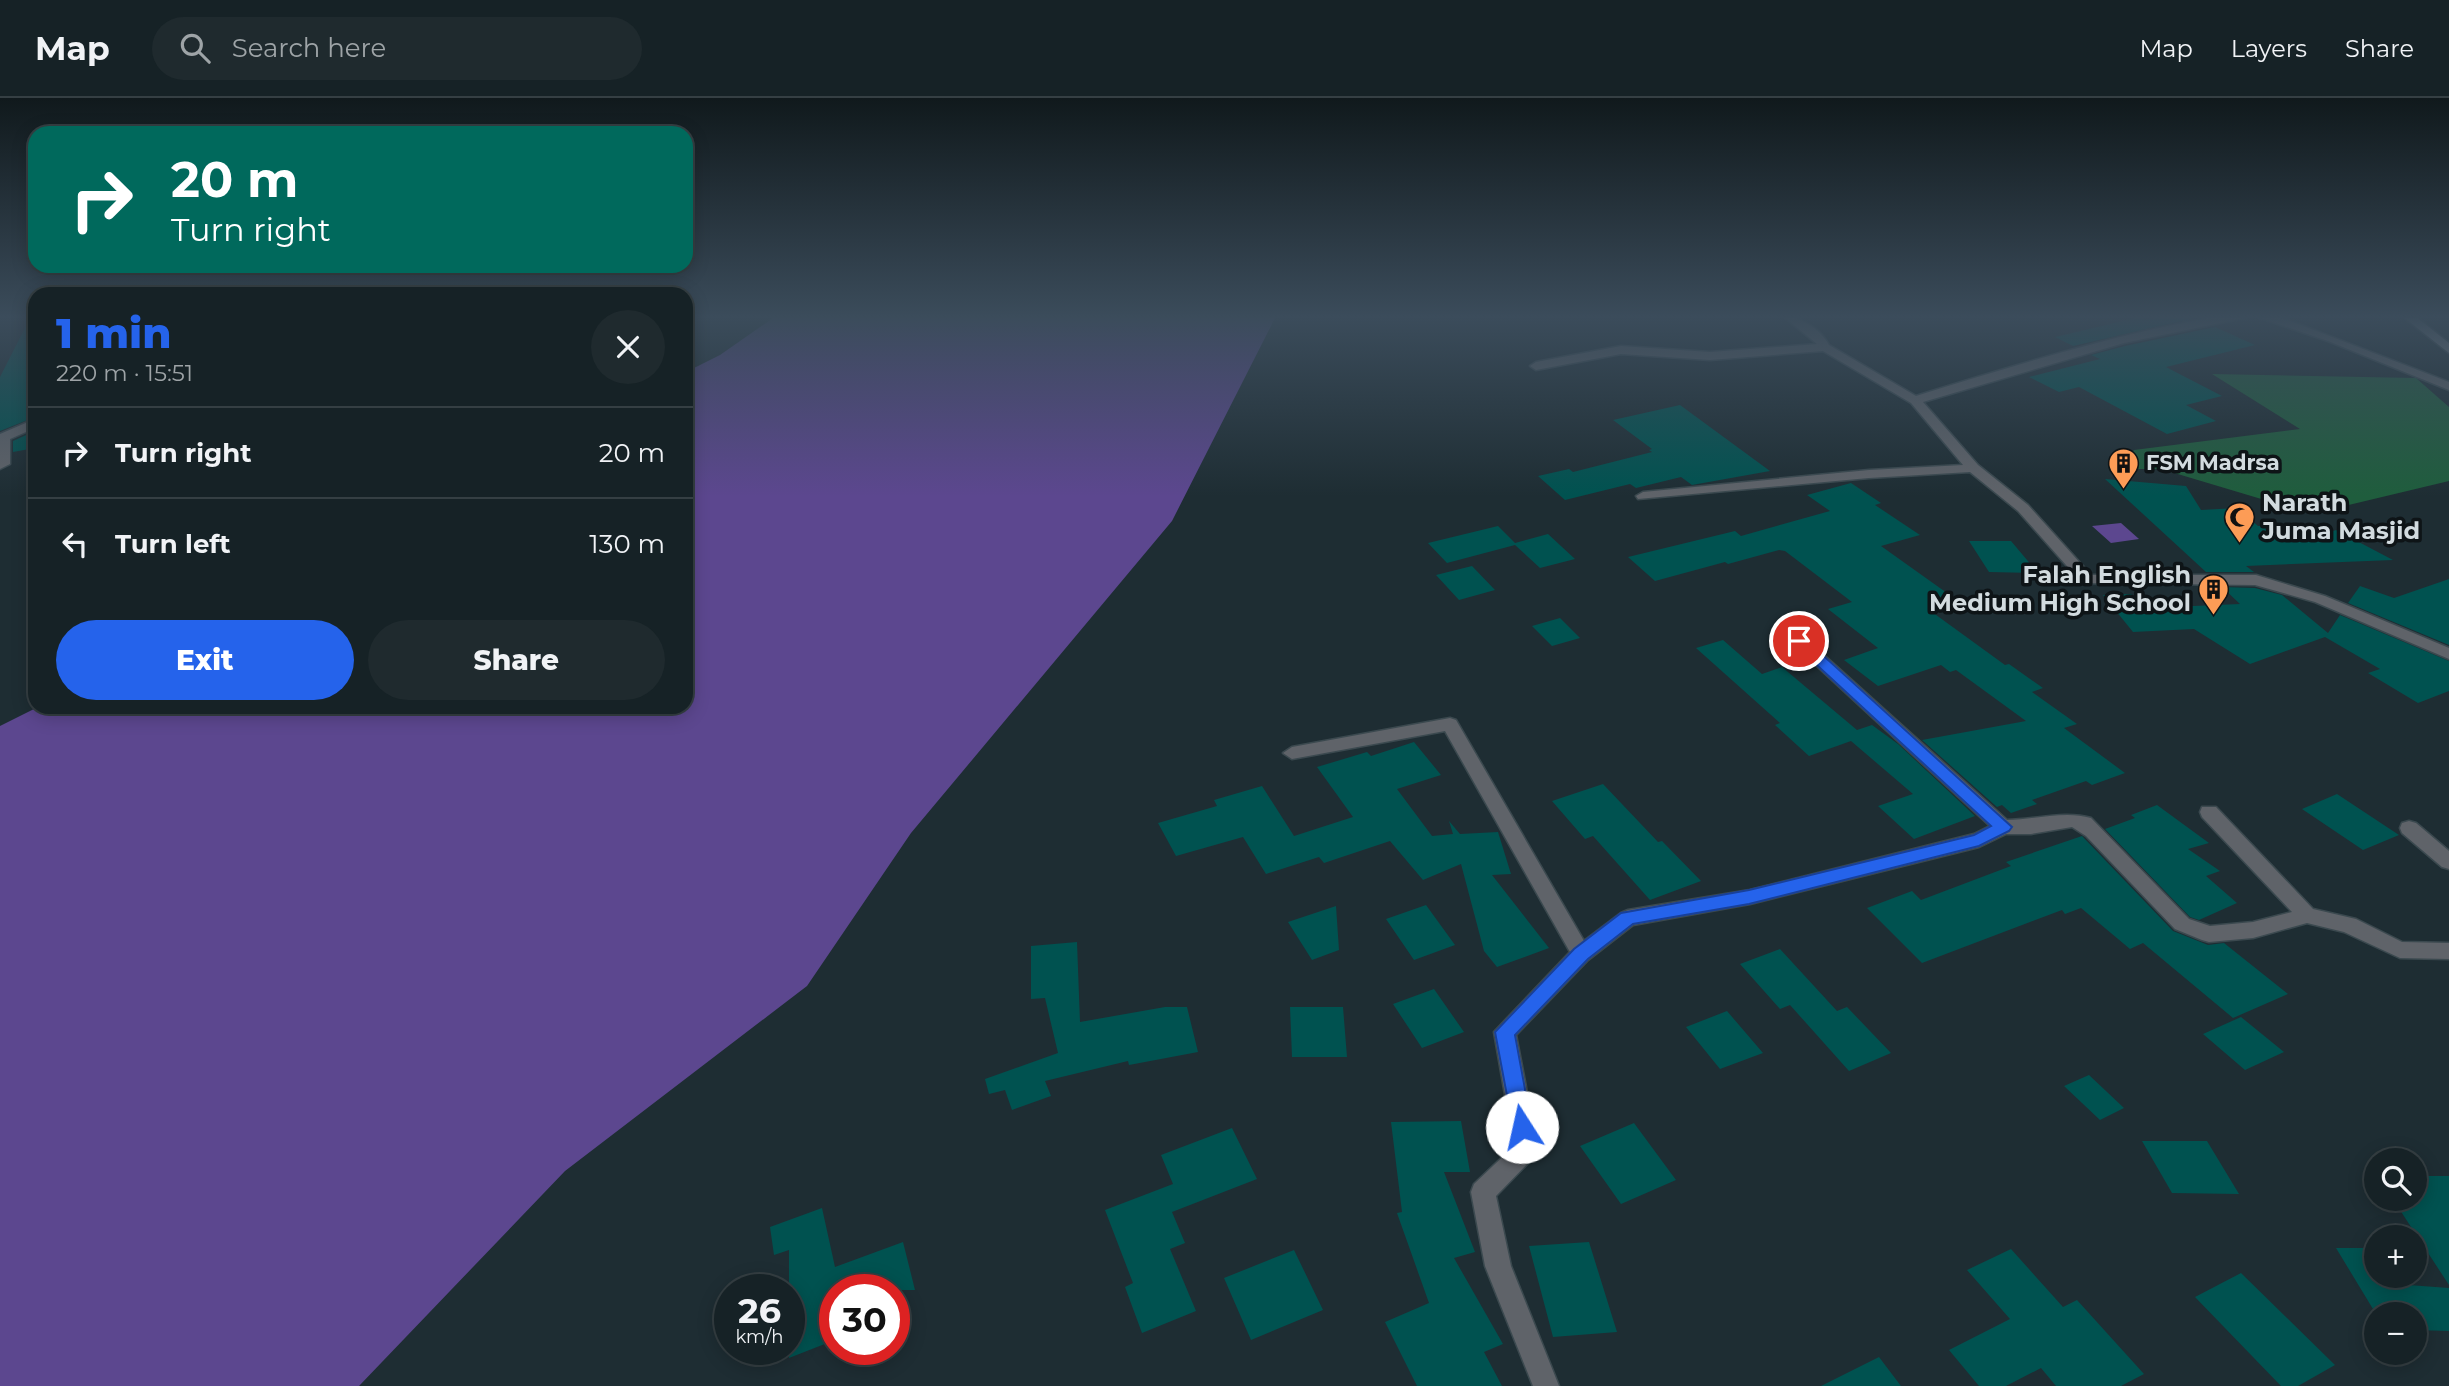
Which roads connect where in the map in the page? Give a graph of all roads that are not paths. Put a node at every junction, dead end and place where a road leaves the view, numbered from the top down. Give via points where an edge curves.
1 (1876, 376) edge
2 (1993, 376) edge
3 (2421, 376) edge
4 (2449, 386) edge
5 (1915, 400) junction
6 (28, 426) edge
7 (0, 465) edge
8 (1973, 468) junction
9 (1643, 496) dead end
10 (1799, 641) dead end
11 (2449, 654) edge
12 (1292, 753) dead end
13 (2209, 813) dead end
14 (2003, 827) junction
15 (2409, 828) dead end
16 (2449, 862) edge
17 (2307, 915) junction
18 (2449, 951) edge
19 (1581, 954) junction
20 (1546, 1386) edge

1 - 5 street
2 - 5 street
3 - 4 street
5 - 8 street
6 - 7 street via 3,437
8 - 9 street
8 - 11 street via 2022,508 2087,580 2256,580 2320,598
10 - 14 street
12 - 19 street via 1450,724
13 - 17 street
14 - 17 street via 2072,820 2084,823 2182,924 2194,930 2208,934 2253,930
14 - 19 street via 1979,840 1749,897 1628,918
15 - 16 street
17 - 18 street via 2349,925 2400,950
19 - 20 street via 1505,1032 1526,1150 1483,1192 1498,1266

